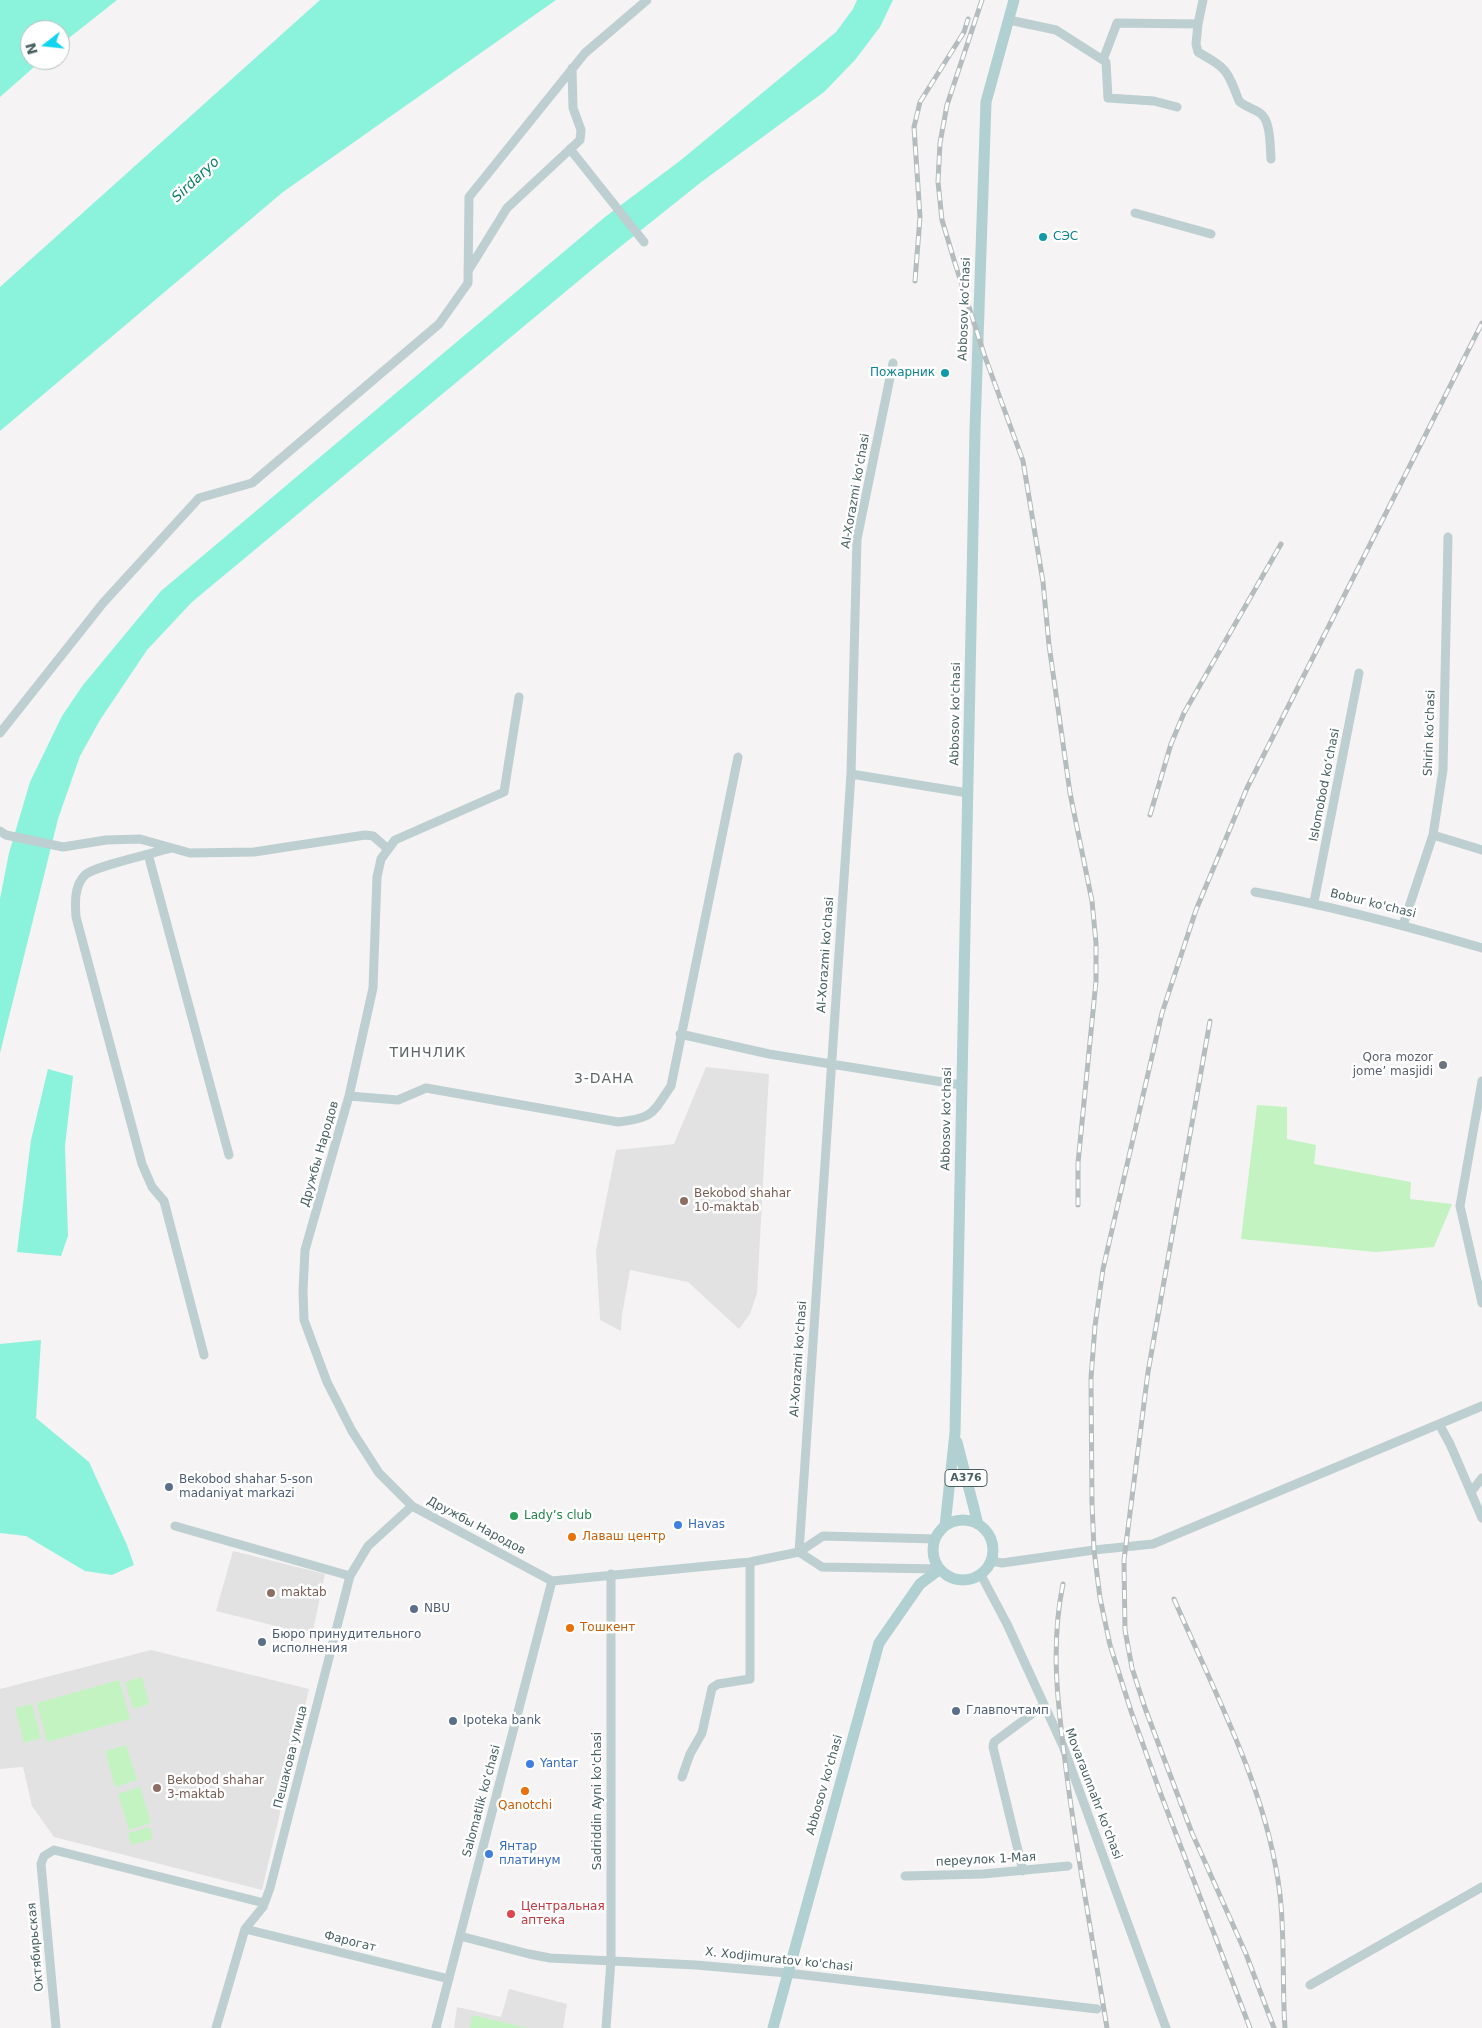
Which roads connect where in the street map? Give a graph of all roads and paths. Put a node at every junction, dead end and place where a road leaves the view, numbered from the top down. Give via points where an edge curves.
1 (647, 0) edge
2 (1014, 0) edge
3 (1204, 0) edge
4 (1008, 20) junction
5 (1198, 24) junction
6 (1103, 60) junction
7 (572, 68) junction
8 (1177, 107) dead end
9 (570, 150) junction
10 (1271, 159) dead end
11 (1135, 213) dead end
12 (1211, 234) dead end
13 (644, 242) dead end
14 (468, 272) junction
15 (893, 363) dead end
16 (1448, 537) dead end
17 (1359, 673) dead end
18 (519, 697) dead end
19 (0, 733) edge
20 (738, 757) dead end
21 (851, 774) junction
22 (968, 793) junction
23 (3, 833) edge
24 (1433, 835) junction
25 (171, 848) junction
26 (388, 849) junction
27 (1482, 850) edge
28 (148, 854) junction
29 (1255, 892) dead end
30 (1314, 902) junction
31 (1402, 924) junction
32 (1482, 948) edge
33 (680, 1034) junction
34 (832, 1064) junction
35 (1482, 1081) edge
36 (961, 1085) junction
37 (349, 1096) junction
38 (229, 1155) dead end
39 (1482, 1303) edge
40 (204, 1355) dead end
41 (1482, 1406) edge
42 (1439, 1424) junction
43 (955, 1433) junction
44 (1482, 1478) edge
45 (1471, 1492) junction
46 (412, 1506) junction
47 (1482, 1518) edge
48 (978, 1524) junction
49 (175, 1526) dead end
50 (945, 1526) junction
51 (935, 1539) junction
52 (798, 1552) junction
53 (991, 1561) junction
54 (750, 1562) junction
55 (940, 1570) junction
56 (611, 1574) junction
57 (981, 1575) junction
58 (350, 1576) junction
59 (552, 1581) junction
60 (1044, 1705) junction
61 (682, 1777) dead end
62 (1068, 1866) dead end
63 (1023, 1871) junction
64 (905, 1876) dead end
65 (1482, 1887) edge
66 (264, 1903) junction
67 (245, 1929) junction
68 (460, 1936) junction
69 (610, 1960) junction
70 (787, 1973) junction
71 (449, 1979) junction
72 (1310, 1985) dead end
73 (1097, 2009) dead end
74 (56, 2028) edge
75 (216, 2028) edge
76 (436, 2028) edge
77 (606, 2028) edge
78 (773, 2028) edge
79 (1166, 2028) edge

1 - 7 street
2 - 4 main road, Abbosov ko'chasi
3 - 5 street
4 - 6 street via 1056,30
4 - 22 main road, Abbosov ko'chasi via 986,102
5 - 6 street via 1117,23
5 - 10 street via 1198,52 1222,66 1228,72 1239,102 1262,113 1265,118
6 - 8 street via 1106,62 1108,98
7 - 9 street via 573,108 581,130 580,140
7 - 14 street via 469,197
9 - 13 street
9 - 14 street via 506,208
11 - 12 street
14 - 19 street via 468,283 439,324 252,483 199,498 103,603
15 - 21 street, Al-Xorazmi ko'chasi via 857,539
16 - 24 street, Shirin ko'chasi via 1442,770
17 - 30 street, Islomobod koʻchasi
18 - 26 street, Дружбы Народов via 504,792 395,840
20 - 33 street
21 - 22 street
21 - 34 street, Al-Xorazmi ko'chasi
22 - 36 main road, Abbosov ko'chasi
23 - 25 street via 63,846 140,839
24 - 27 street
24 - 31 street, Shirin ko'chasi
25 - 26 street via 190,853 254,852 364,835 373,836
25 - 28 street
26 - 37 street, Дружбы Народов via 381,859 377,877 373,988
28 - 38 street
28 - 40 street via 92,870 85,875 77,889 76,910 142,1164 149,1183 164,1201
29 - 30 street, Bobur ko'chasi
30 - 31 street, Bobur ko'chasi
31 - 32 street, Bobur ko'chasi
33 - 34 street
33 - 37 street via 671,1086 653,1113 638,1120 618,1122 426,1088 398,1100
34 - 36 street
34 - 52 street, Al-Xorazmi ko'chasi
35 - 39 street via 1460,1206
36 - 43 main road, Abbosov ko'chasi
37 - 46 street, Дружбы Народов via 306,1250 304,1320 326,1382 352,1431 379,1473
41 - 42 street
42 - 45 street
42 - 53 street via 1153,1544 1009,1562
43 - 48 main road, Abbosov ko'chasi / A376
43 - 50 main road, Abbosov ko'chasi / A376
44 - 45 street
45 - 47 street
46 - 58 street, Пешакова улица via 368,1546
46 - 59 street, Дружбы Народов
48 - 50 main road via 961,1520
48 - 53 main road via 991,1538
49 - 58 street
50 - 51 main road
51 - 52 street via 823,1536
51 - 55 main road via 933,1555
52 - 54 street
52 - 55 street via 822,1567
53 - 57 main road
54 - 56 street
54 - 61 street via 750,1680 718,1684 712,1688 702,1733
55 - 57 main road via 955,1579
55 - 70 main road, Abbosov ko'chasi via 920,1584 879,1643
56 - 59 street
56 - 69 street, Sadriddin Ayni ko'chasi
57 - 60 street, Movaraunnahr ko'chasi
58 - 66 street, Пешакова улица
59 - 68 street, Salomatlik ko‘chasi
60 - 63 street via 994,1742 993,1747
60 - 79 street, Movaraunnahr ko'chasi via 1064,1746
62 - 63 street, переулок 1-Мая
63 - 64 street, переулок 1-Мая
65 - 72 street
66 - 67 street, Пешакова улица
66 - 74 street, Октябирьская via 54,1850 44,1856 41,1864
67 - 71 street, Фарогат
67 - 75 street, Пешакова улица
68 - 69 street, X. Xodjimuratov ko'chasi via 550,1958
68 - 71 street, Salomatlik ko‘chasi
69 - 70 street, X. Xodjimuratov ko'chasi
69 - 77 street, Sadriddin Ayni ko'chasi
70 - 73 street, X. Xodjimuratov ko'chasi
70 - 78 main road, Abbosov ko'chasi
71 - 76 street, Salomatlik ko‘chasi

